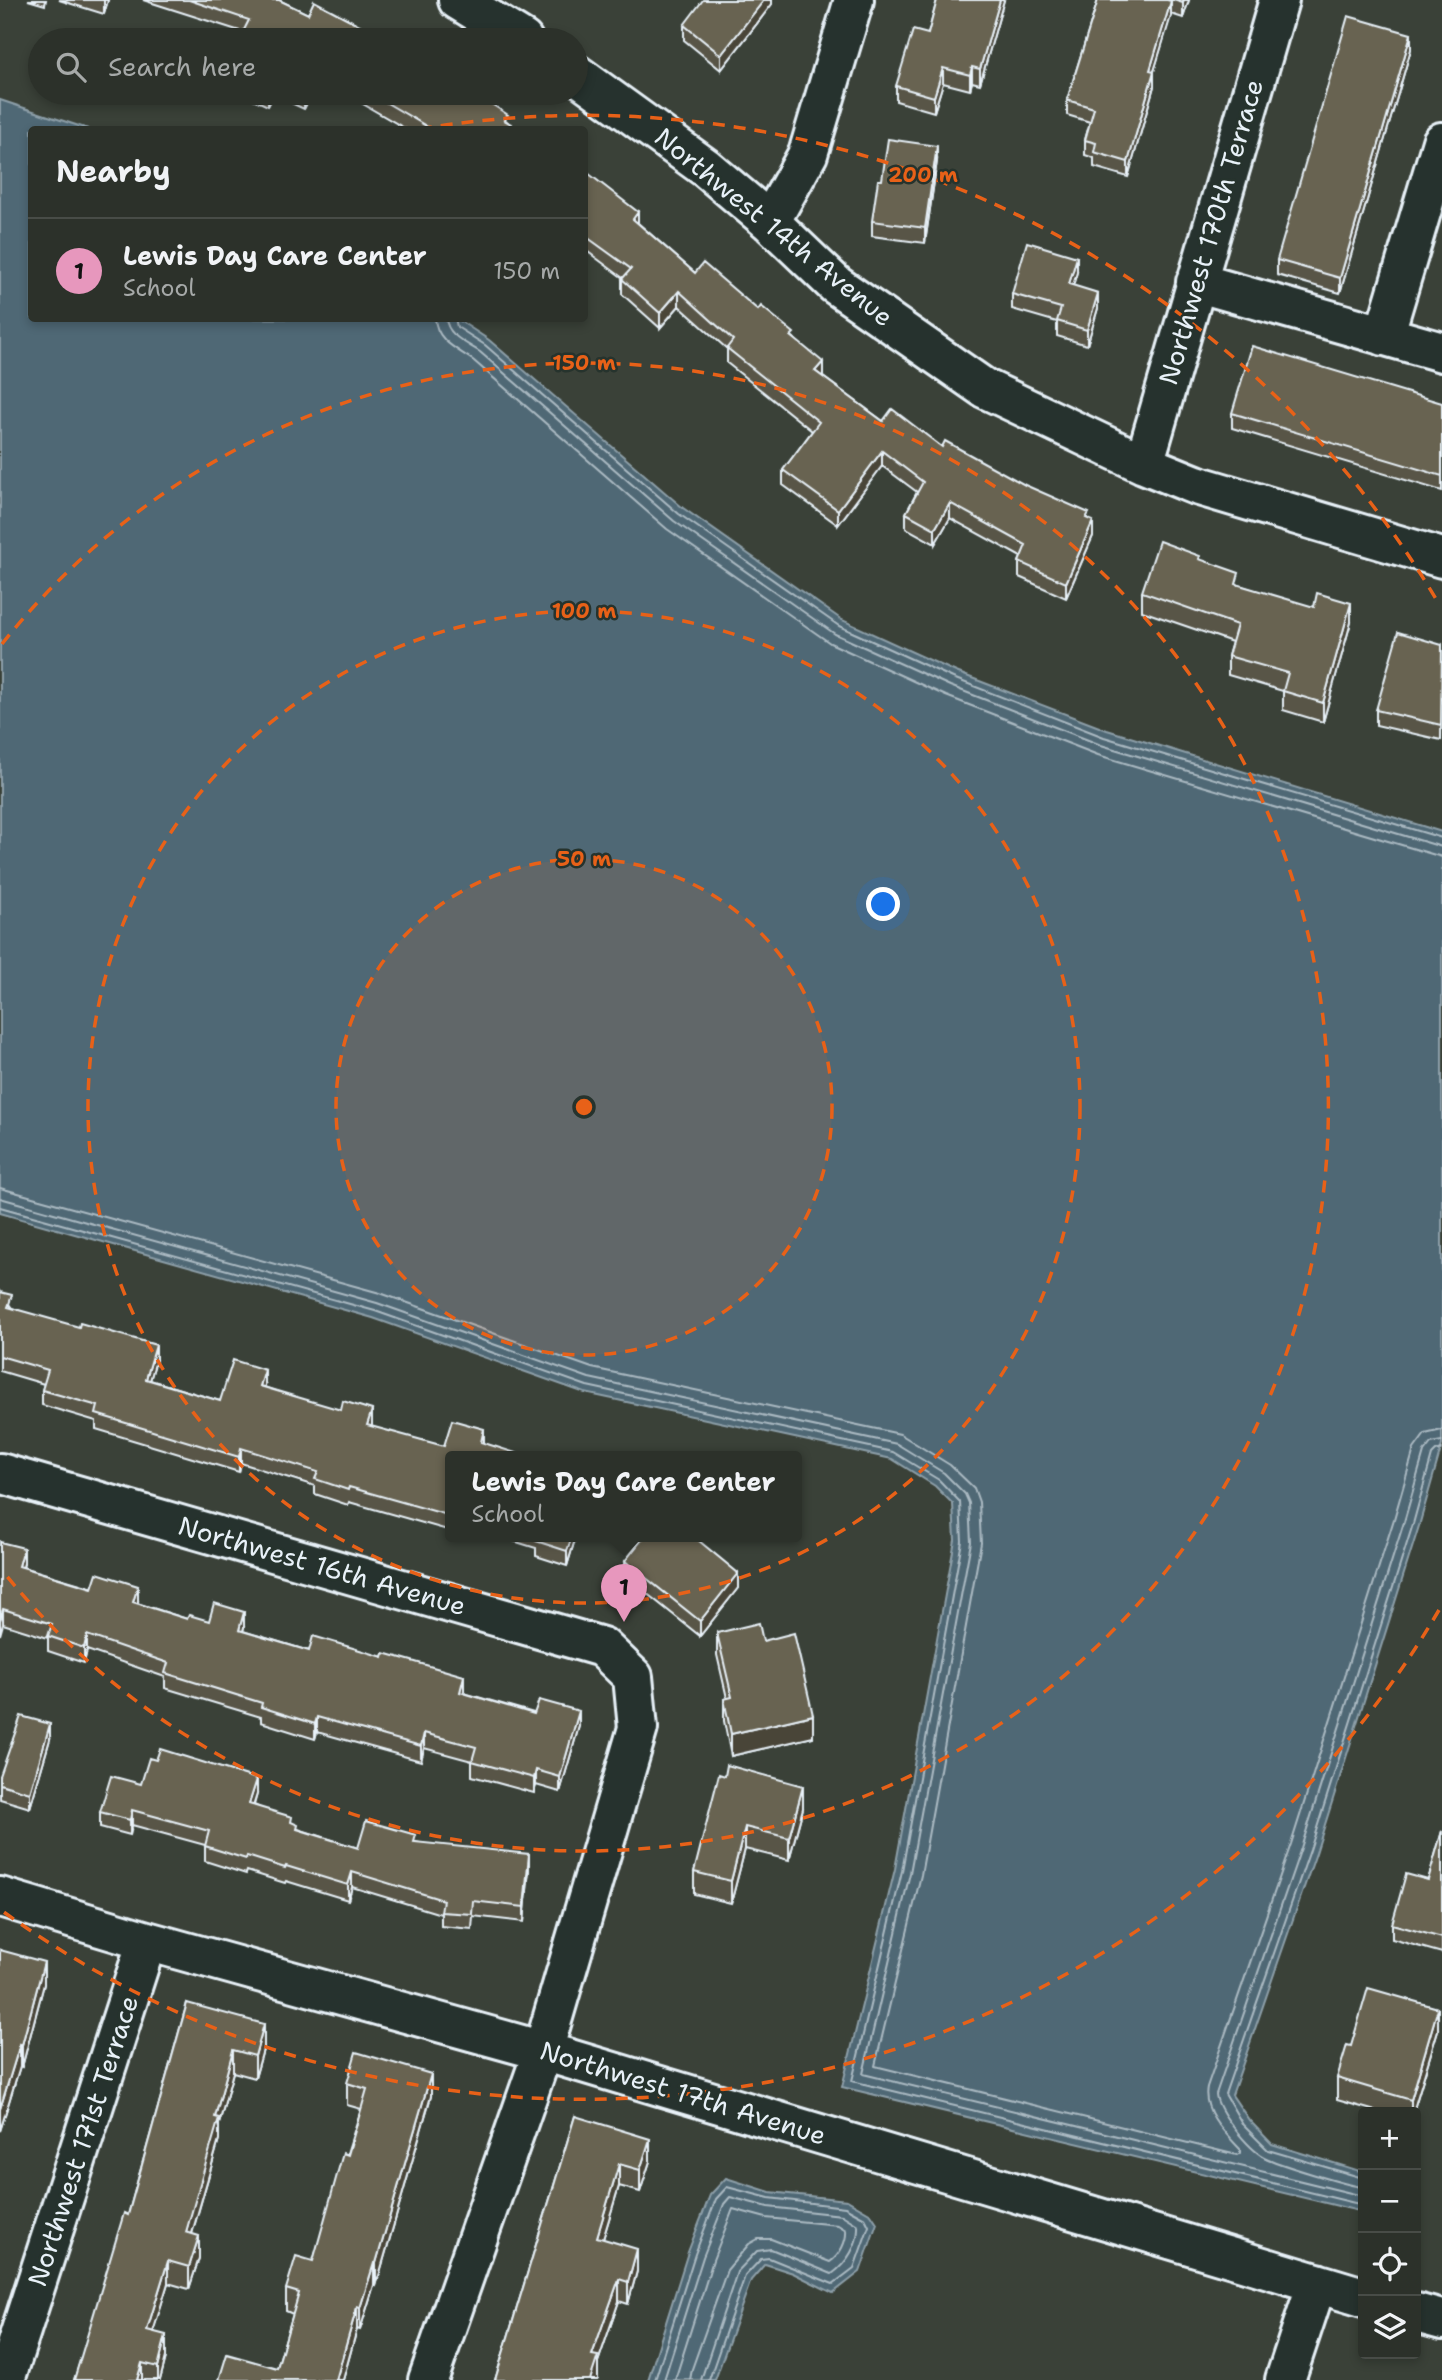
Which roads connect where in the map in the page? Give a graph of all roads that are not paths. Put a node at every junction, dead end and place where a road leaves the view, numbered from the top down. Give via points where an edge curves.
1 (458, 0) edge
2 (854, 0) edge
3 (1279, 0) edge
4 (504, 28) edge
5 (588, 83) edge
6 (1442, 142) edge
7 (770, 222) junction
8 (1196, 282) junction
9 (1384, 336) junction
10 (1442, 352) edge
11 (1144, 464) junction
12 (1442, 558) edge
13 (0, 1473) edge
14 (0, 1898) edge
15 (148, 1941) junction
16 (543, 2051) junction
17 (1317, 2283) junction
18 (1360, 2296) edge
19 (1421, 2314) edge
20 (1442, 2320) edge
21 (5, 2380) edge
22 (428, 2380) edge
23 (1285, 2380) edge

1 - 4 street
2 - 7 street via 808,154
3 - 8 street, Northwest 170th Terrace
5 - 7 street, Northwest 14th Avenue via 706,168
6 - 9 street
7 - 11 street, Northwest 14th Avenue via 836,285 984,388
8 - 9 street
8 - 11 street, Northwest 170th Terrace
9 - 10 street
11 - 12 street, Northwest 14th Avenue via 1258,505
13 - 16 street, Northwest 16th Avenue via 602,1647 633,1677 638,1728
14 - 15 street, Northwest 17th Avenue
15 - 16 street, Northwest 17th Avenue
15 - 21 street, Northwest 171st Terrace
16 - 17 street, Northwest 17th Avenue
16 - 22 street
17 - 18 street, Northwest 17th Avenue
17 - 23 street
19 - 20 street

